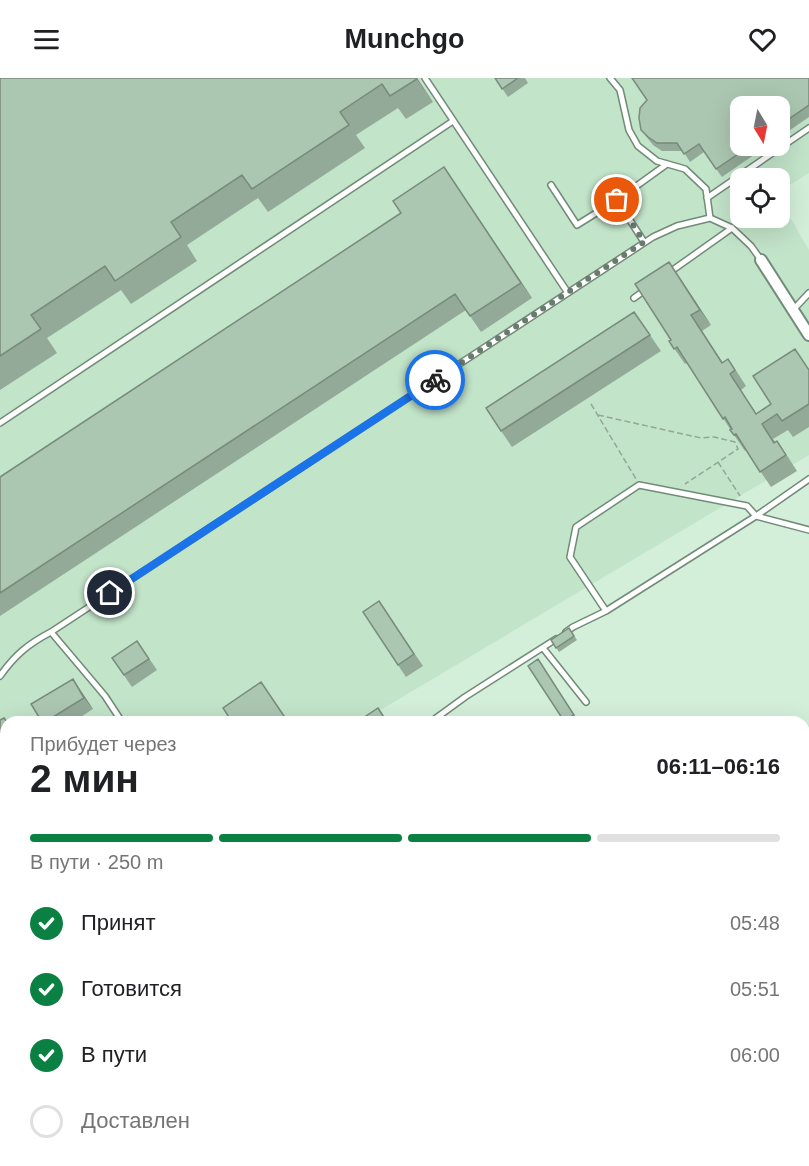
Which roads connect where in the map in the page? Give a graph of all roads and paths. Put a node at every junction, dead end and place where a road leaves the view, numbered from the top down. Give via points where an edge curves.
1 (425, 78) edge
2 (610, 78) edge
3 (453, 121) junction
4 (809, 128) edge
5 (667, 164) junction
6 (551, 184) dead end
7 (707, 198) junction
8 (617, 200) junction
9 (710, 218) junction
10 (730, 227) edge
11 (732, 228) joint
12 (644, 242) junction
13 (761, 260) joint
14 (661, 279) edge
15 (652, 286) edge
16 (568, 292) junction
17 (809, 292) edge
18 (634, 298) dead end
19 (792, 310) junction
20 (809, 335) edge
21 (591, 404) dead end
22 (598, 415) junction
23 (0, 423) edge
24 (718, 462) junction
25 (809, 479) edge
26 (639, 484) junction
27 (674, 492) junction
28 (747, 506) junction
29 (756, 516) junction
30 (809, 530) edge
31 (606, 611) junction
32 (51, 632) junction
33 (543, 648) junction
34 (0, 676) edge
35 (586, 702) dead end
36 (118, 716) edge
37 (439, 716) edge

1 - 3 lane
2 - 5 lane via 620,90 628,130 638,146
3 - 16 lane
3 - 23 lane
4 - 7 lane
5 - 7 lane via 685,169 706,189
5 - 8 lane
6 - 8 lane via 577,225
7 - 9 lane
8 - 12 lane
9 - 10 lane
9 - 12 lane via 677,226
11 - 13 lane
11 - 14 lane
12 - 16 lane
13 - 19 street
15 - 18 lane
16 - 32 lane
17 - 19 lane
19 - 20 street
21 - 22 path
22 - 24 path via 735,442 738,449
22 - 26 path
24 - 27 path
24 - 28 path
25 - 29 lane
26 - 27 lane
26 - 31 lane via 576,527 570,557
27 - 28 lane
28 - 29 lane
29 - 30 lane
29 - 31 lane
31 - 33 lane
32 - 34 lane via 32,642
32 - 36 lane
33 - 35 lane
33 - 37 lane

